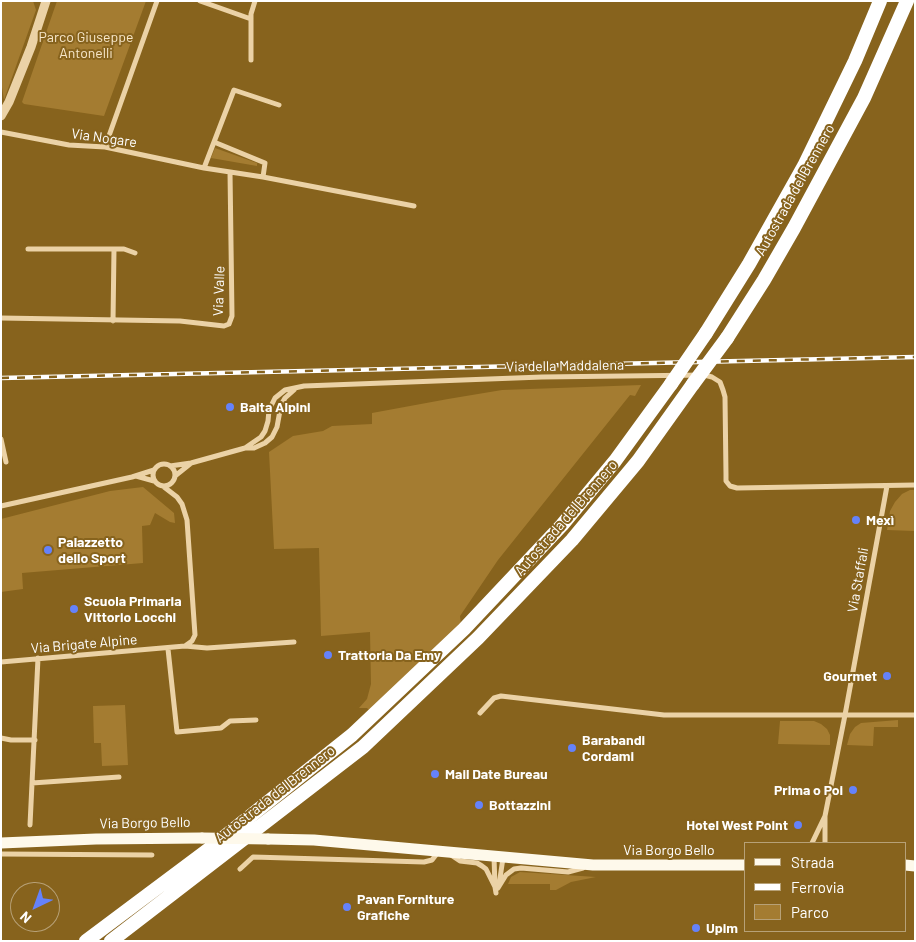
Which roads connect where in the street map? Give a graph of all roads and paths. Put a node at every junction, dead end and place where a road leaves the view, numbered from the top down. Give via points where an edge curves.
1 (46, 1) edge
2 (157, 1) edge
3 (200, 1) edge
4 (255, 1) edge
5 (880, 1) edge
6 (907, 1) edge
7 (251, 19) junction
8 (250, 60) dead end
9 (279, 105) dead end
10 (1, 116) edge
11 (1, 132) edge
12 (214, 142) junction
13 (105, 147) junction
14 (204, 168) junction
15 (230, 172) junction
16 (263, 177) junction
17 (414, 206) dead end
18 (114, 249) junction
19 (28, 250) dead end
20 (135, 254) dead end
21 (1, 318) edge
22 (113, 321) junction
23 (304, 386) junction
24 (1, 440) edge
25 (245, 448) junction
26 (6, 462) dead end
27 (191, 463) junction
28 (170, 466) junction
29 (154, 470) junction
30 (135, 476) junction
31 (174, 479) junction
32 (154, 481) junction
33 (915, 485) edge
34 (886, 486) junction
35 (164, 487) junction
36 (175, 494) junction
37 (1, 506) edge
38 (294, 642) dead end
39 (185, 646) junction
40 (168, 649) junction
41 (38, 658) junction
42 (1, 662) edge
43 (480, 713) dead end
44 (845, 715) junction
45 (915, 715) edge
46 (256, 720) dead end
47 (1, 738) edge
48 (34, 740) junction
49 (119, 777) dead end
50 (32, 783) junction
51 (825, 816) junction
52 (30, 825) dead end
53 (812, 842) edge
54 (825, 842) edge
55 (1, 843) edge
56 (441, 851) junction
57 (1, 854) edge
58 (152, 855) dead end
59 (498, 857) junction
60 (593, 865) junction
61 (744, 865) edge
62 (240, 869) dead end
63 (497, 887) junction
64 (86, 941) edge
65 (111, 941) edge

1 - 10 street via 32,47
2 - 13 street
3 - 7 street
4 - 7 street
5 - 64 highway, Autostrada del Brennero, bridge via 804,166 749,264 671,384 615,461 562,525 457,635 352,735 209,849
6 - 65 highway, Autostrada del Brennero, bridge via 864,98 764,280 727,338 638,461 572,540 478,638 363,747
7 - 8 street
9 - 12 street via 234,90
11 - 13 street, Via Nogare via 69,145
12 - 14 street
12 - 16 street via 266,163
13 - 14 street, Via Nogare
14 - 15 street, Via Nogare
15 - 16 street, Via Nogare
15 - 22 street, Via Valle via 230,322 224,326 198,322
16 - 17 street, Via Nogare
18 - 19 street
18 - 20 street
18 - 22 street
21 - 22 street, Via Valle
23 - 25 street, Via della Maddalena via 285,390 276,398 261,437
23 - 25 street, Via della Maddalena via 291,391 285,398 272,437 265,444
23 - 34 street, Via della Maddalena via 542,377 712,377 720,382 725,397 726,481 730,486
24 - 26 street
25 - 27 street, Via della Maddalena
27 - 28 street, Via della Maddalena
27 - 31 street, Via della Maddalena
28 - 29 street, Via della Maddalena via 164,464
28 - 31 street
29 - 30 street, Via della Maddalena
29 - 32 street
30 - 32 street, Via della Maddalena
30 - 37 street, Via della Maddalena
31 - 35 street, Via della Maddalena
31 - 36 street
32 - 35 street, Via della Maddalena
33 - 34 street
34 - 44 street, Via Staffali
35 - 36 street
36 - 39 street via 187,520 195,626 192,641
38 - 39 street, Via Brigate Alpine via 207,648
39 - 40 street, Via Brigate Alpine
40 - 41 street, Via Brigate Alpine
40 - 46 street via 177,732 222,728 230,721
41 - 42 street, Via Brigate Alpine
41 - 48 street
43 - 44 street via 494,698 501,696 664,715
44 - 45 street
44 - 51 street, Via Staffali
47 - 48 street
48 - 50 street
49 - 50 street
50 - 52 street
51 - 53 street, Via Staffali
51 - 54 street, Via Staffali
55 - 56 main road, Via Borgo Bello, bridge via 96,839 268,839
56 - 59 main road, Via Borgo Bello
56 - 62 street via 432,860 424,862 253,857
56 - 63 street, Via Borgo Bello via 460,861 482,866
57 - 58 street
59 - 60 main road, Via Borgo Bello
59 - 63 street
59 - 63 street
60 - 61 main road, Via Borgo Bello
60 - 63 street, Via Borgo Bello via 568,872 514,869

